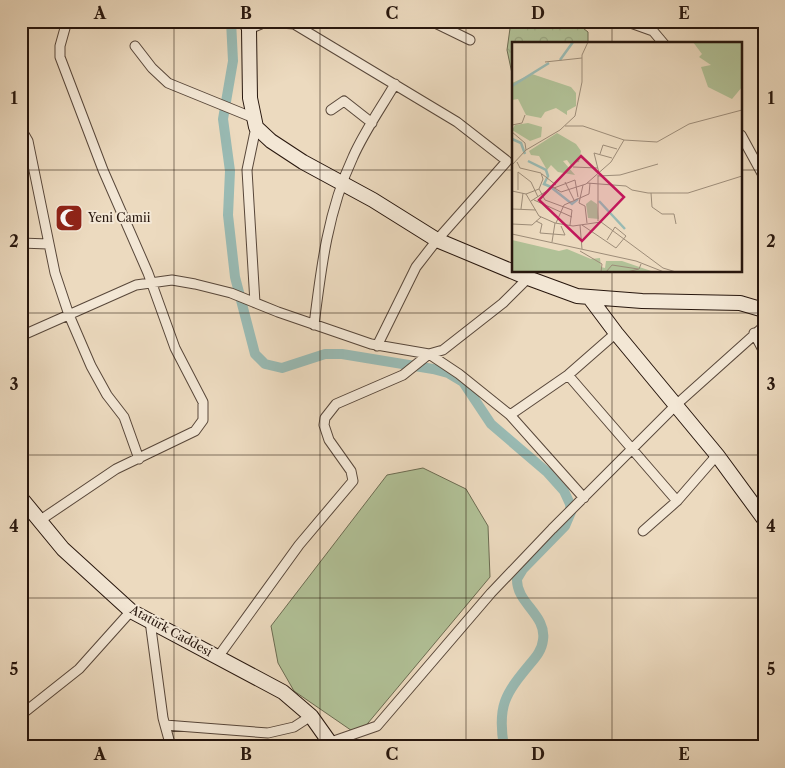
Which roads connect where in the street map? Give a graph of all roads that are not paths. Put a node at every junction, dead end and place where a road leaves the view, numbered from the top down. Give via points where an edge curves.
1 (67, 21) edge
2 (431, 21) edge
3 (625, 21) edge
4 (294, 23) edge
5 (247, 25) edge
6 (470, 40) dead end
7 (662, 42) edge
8 (135, 46) dead end
9 (395, 84) junction
10 (331, 110) dead end
11 (255, 123) junction
12 (372, 123) junction
13 (21, 129) edge
14 (742, 137) edge
15 (510, 162) edge
16 (764, 177) edge
17 (343, 184) junction
18 (437, 240) junction
19 (21, 243) edge
20 (48, 244) junction
21 (512, 271) edge
22 (514, 272) edge
23 (528, 278) junction
24 (151, 282) junction
25 (590, 297) junction
26 (252, 301) junction
27 (764, 310) edge
28 (69, 315) junction
29 (314, 325) junction
30 (764, 326) edge
31 (616, 333) junction
32 (754, 333) junction
33 (21, 336) edge
34 (377, 346) junction
35 (764, 352) edge
36 (429, 354) junction
37 (568, 375) junction
38 (677, 404) junction
39 (510, 415) junction
40 (633, 450) junction
41 (717, 455) junction
42 (138, 459) junction
43 (21, 498) edge
44 (584, 498) junction
45 (677, 501) junction
46 (764, 519) edge
47 (38, 521) junction
48 (643, 531) dead end
49 (131, 611) junction
50 (150, 621) junction
51 (218, 657) junction
52 (21, 715) edge
53 (311, 716) junction
54 (165, 725) junction
55 (332, 744) edge
56 (171, 747) edge

1 - 24 street via 60,57 103,170
2 - 6 street
3 - 7 street via 653,31
4 - 5 street
4 - 9 street
5 - 11 street via 250,98
8 - 11 street via 168,83 233,110
9 - 12 street
9 - 15 street via 458,122
10 - 12 street via 344,101
11 - 17 street via 271,141
11 - 26 street via 247,170
12 - 17 street via 352,157
13 - 20 street via 28,141 38,181
14 - 16 street
15 - 18 street
17 - 18 street
17 - 29 street via 325,241
18 - 21 street
18 - 34 street via 416,267
19 - 20 street
20 - 28 street
22 - 23 street
23 - 25 street via 577,296
23 - 36 street via 503,303 443,350
24 - 26 street via 172,280
24 - 28 street via 136,285
24 - 42 street via 175,348 203,402 203,420 195,431
25 - 27 street via 740,303
25 - 31 street
26 - 29 street
28 - 33 street
28 - 42 street via 91,366 124,418
29 - 34 street
30 - 32 street
31 - 37 street
31 - 38 street
32 - 35 street
32 - 38 street
34 - 36 street
36 - 39 street
36 - 51 street via 403,375 336,404 325,418 329,440 351,471 353,481 299,545
37 - 39 street
37 - 40 street
38 - 40 street
38 - 41 street
39 - 44 street
40 - 44 street
40 - 45 street
41 - 45 street
41 - 46 street
42 - 47 street via 116,469
43 - 47 street, Atatürk Caddesi
44 - 55 street via 491,593 377,726
45 - 48 street
47 - 49 street, Atatürk Caddesi via 63,550
49 - 50 street, Atatürk Caddesi
49 - 52 street via 79,669
50 - 51 street, Atatürk Caddesi
50 - 54 street
51 - 53 street, Atatürk Caddesi via 283,692
53 - 54 street via 294,727 268,732
53 - 55 street, Atatürk Caddesi
54 - 56 street

